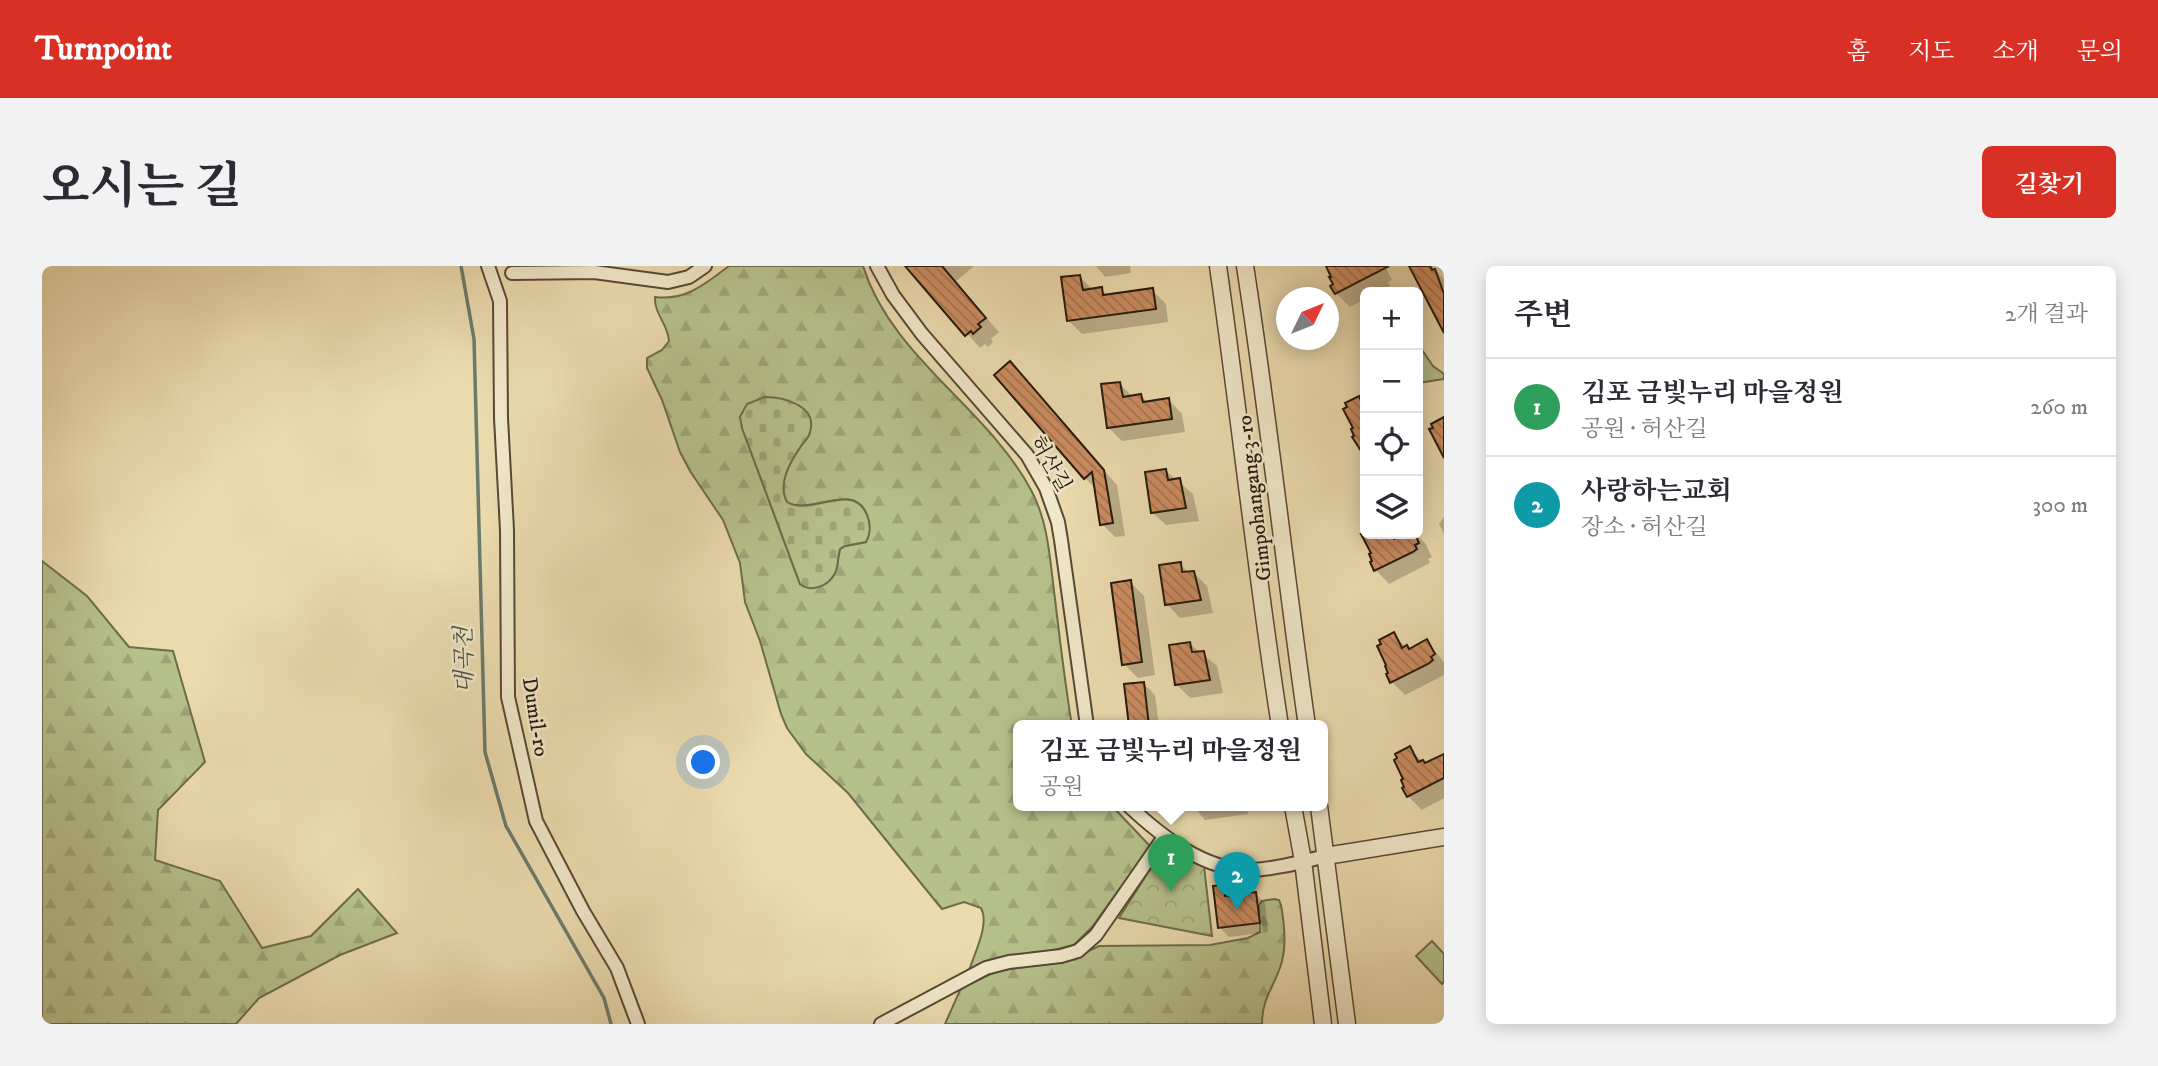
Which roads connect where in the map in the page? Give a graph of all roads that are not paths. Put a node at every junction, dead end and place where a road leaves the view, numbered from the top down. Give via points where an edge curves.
1 (488, 266) edge
2 (705, 266) edge
3 (877, 266) edge
4 (1218, 266) edge
5 (1245, 266) edge
6 (512, 273) dead end
7 (1086, 720) edge
8 (1279, 720) edge
9 (1306, 720) edge
10 (1135, 811) edge
11 (1294, 811) edge
12 (1320, 811) edge
13 (1164, 837) junction
14 (1444, 837) edge
15 (1326, 856) junction
16 (1303, 861) junction
17 (638, 1024) edge
18 (881, 1024) edge
19 (1323, 1024) edge
20 (1347, 1024) edge

1 - 17 street, Dumil-ro via 500,301 508,697 536,821 617,968
2 - 6 street via 689,277 668,282 594,272
3 - 7 street, 허산길 via 904,312 1018,445 1046,488 1058,522
4 - 8 street, Gimpohangang 3-ro
5 - 9 street, Gimpohangang 3-ro
10 - 13 street
11 - 16 street
12 - 15 street
13 - 16 street via 1237,869
13 - 18 street via 1087,945 1068,955 986,968
14 - 15 street
15 - 16 street
15 - 20 street
16 - 19 street

